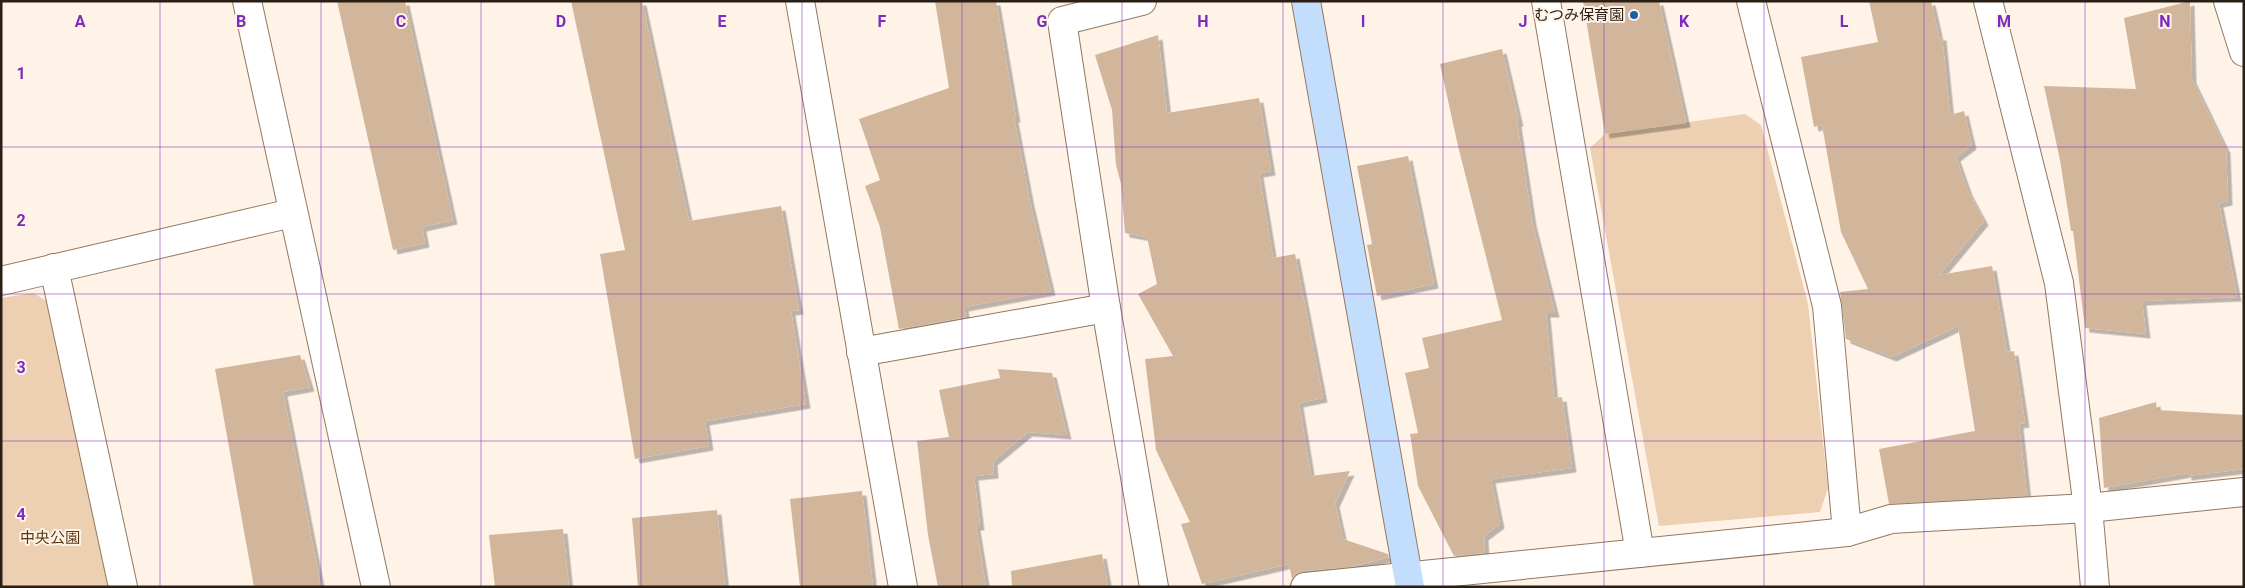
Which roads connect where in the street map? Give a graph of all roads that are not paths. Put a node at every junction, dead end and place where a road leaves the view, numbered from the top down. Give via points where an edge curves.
1 (247, 1) edge
2 (800, 1) edge
3 (1142, 1) edge
4 (1306, 1) edge
5 (1546, 1) edge
6 (1750, 1) edge
7 (1988, 1) edge
8 (2228, 1) edge
9 (2244, 52) edge
10 (292, 213) junction
11 (54, 268) junction
12 (1, 281) edge
13 (1106, 308) junction
14 (861, 352) junction
15 (2244, 492) edge
16 (2088, 508) junction
17 (1847, 532) junction
18 (1640, 553) junction
19 (1409, 582) edge
20 (123, 587) edge
21 (376, 587) edge
22 (903, 587) edge
23 (1154, 587) edge
24 (1305, 587) edge
25 (2095, 587) edge

1 - 10 street
2 - 14 street
3 - 13 street via 1062,21
4 - 19 street
5 - 18 street
6 - 17 street via 1827,306
7 - 16 street via 2059,283
8 - 9 street
10 - 11 street
10 - 21 street
11 - 12 street
11 - 20 street
13 - 14 street
13 - 23 street
14 - 22 street
15 - 16 street
16 - 17 street via 1891,519
16 - 25 street
17 - 18 street
18 - 19 street
19 - 24 street

